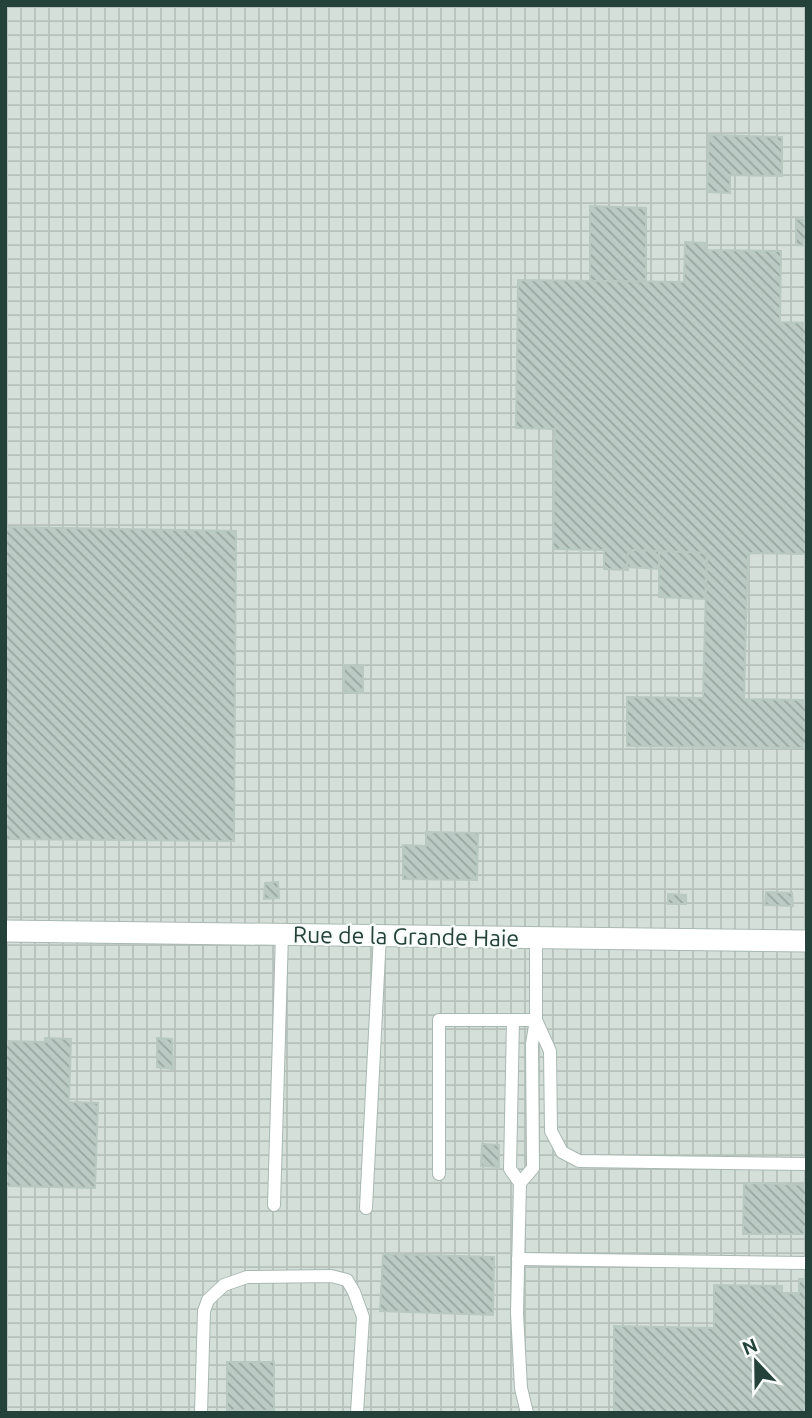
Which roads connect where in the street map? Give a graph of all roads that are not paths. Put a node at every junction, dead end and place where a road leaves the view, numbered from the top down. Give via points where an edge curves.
1 (5, 930) edge
2 (282, 934) junction
3 (380, 935) junction
4 (536, 937) junction
5 (807, 941) edge
6 (513, 1020) junction
7 (536, 1020) junction
8 (807, 1164) edge
9 (439, 1174) dead end
10 (520, 1183) junction
11 (274, 1205) dead end
12 (366, 1208) dead end
13 (519, 1259) junction
14 (807, 1263) edge
15 (201, 1413) edge
16 (357, 1413) edge
17 (527, 1413) edge

1 - 2 street, Rue de la Grande Haie
2 - 3 street, Rue de la Grande Haie
2 - 11 lane
3 - 4 street, Rue de la Grande Haie
3 - 12 lane
4 - 5 street, Rue de la Grande Haie
4 - 7 lane
6 - 7 lane
6 - 9 lane via 439,1020
6 - 10 lane via 510,1169
7 - 8 lane via 550,1051 551,1131 562,1152 579,1161
7 - 10 lane via 532,1044 533,1168
10 - 13 lane
13 - 14 lane
13 - 17 lane via 520,1376
15 - 16 lane via 208,1300 223,1285 247,1277 331,1276 347,1280 363,1317

